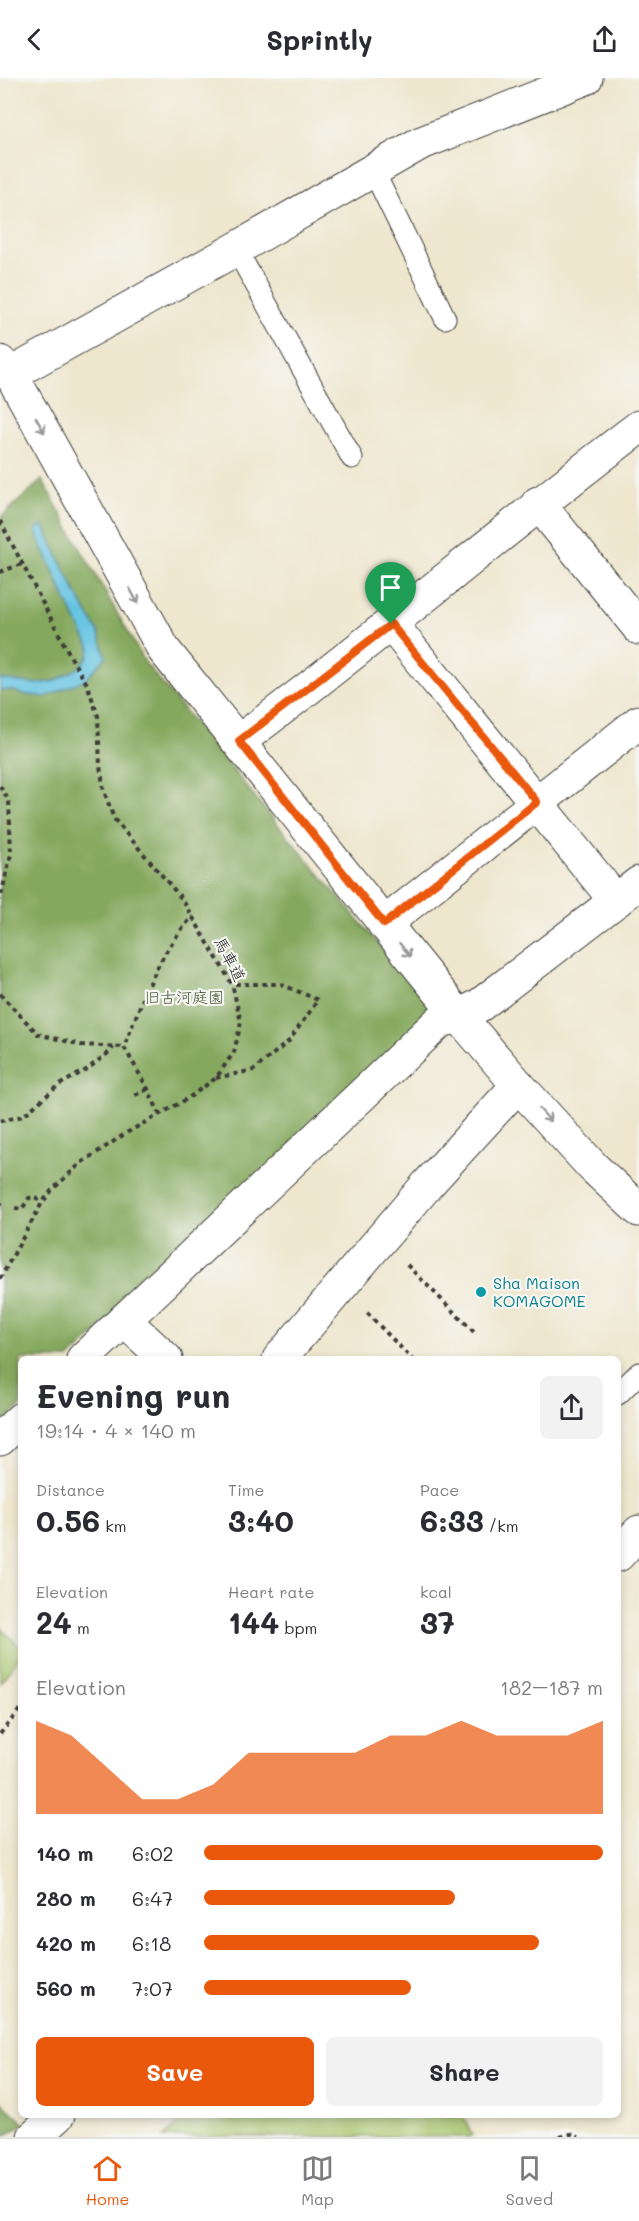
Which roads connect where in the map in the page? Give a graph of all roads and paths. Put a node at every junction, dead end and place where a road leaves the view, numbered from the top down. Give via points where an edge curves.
1 (586, 78) edge
2 (373, 170) junction
3 (236, 249) junction
4 (445, 318) dead end
5 (6, 368) edge
6 (639, 427) edge
7 (352, 458) dead end
8 (538, 503) junction
9 (0, 520) edge
10 (22, 564) junction
11 (0, 572) edge
12 (391, 624) junction
13 (639, 628) edge
14 (639, 722) edge
15 (239, 741) junction
16 (0, 786) edge
17 (537, 802) junction
18 (627, 892) edge
19 (0, 900) edge
20 (193, 916) junction
21 (384, 924) junction
22 (232, 984) junction
23 (0, 994) edge
24 (459, 1016) junction
25 (113, 1047) junction
26 (124, 1047) junction
27 (216, 1078) junction
28 (518, 1085) junction
29 (148, 1089) junction
30 (135, 1095) dead end
31 (160, 1115) junction
32 (0, 1121) edge
33 (42, 1203) junction
34 (15, 1208) dead end
35 (639, 1210) edge
36 (382, 1238) junction
37 (0, 1279) edge
38 (341, 1287) junction
39 (124, 1320) junction
40 (476, 1334) dead end
41 (86, 1356) edge
42 (163, 1356) edge
43 (282, 1356) edge
44 (409, 1356) edge
45 (639, 1373) edge
46 (621, 1391) edge
47 (18, 1422) edge
48 (0, 1439) edge
49 (639, 1532) edge
50 (621, 1552) edge
51 (18, 1711) edge
52 (0, 1734) edge
53 (55, 2118) edge
54 (34, 2137) edge
55 (560, 2137) edge
56 (579, 2137) edge

1 - 2 street via 419,144
2 - 3 street
2 - 4 lane
3 - 5 street
3 - 7 lane
5 -> 15 street via 164,650
6 - 8 street
8 - 12 street
8 - 13 street
9 - 10 path, 馬車道
10 - 11 path
10 - 20 path, 馬車道 via 87,684 98,716 100,766 114,819
12 - 15 street
12 - 17 street
14 - 17 street
15 - 21 street
16 - 19 path via 9,801 11,854
17 - 18 street
17 - 21 street
18 - 24 street via 480,1005
20 - 22 path, 馬車道
20 - 26 path via 156,968
21 -> 24 street
22 - 27 path, 馬車道 via 241,1022 234,1052
22 - 27 path via 280,984 318,1000 289,1041 254,1070
23 - 25 path via 38,1035 81,1045
24 - 28 street
24 - 39 street via 440,1021
25 - 26 path
25 - 32 path via 23,1116
26 - 29 path
27 - 31 path, 馬車道
28 -> 35 street via 593,1167
28 - 36 street
29 - 30 path
29 - 31 path
31 - 33 path, 馬車道 via 81,1163
33 - 34 path via 35,1197 29,1198 22,1209
33 - 37 path, 馬車道
36 - 38 street
36 - 40 path
38 - 43 street
38 - 44 path
39 - 41 street
39 - 42 street
45 - 46 lane
47 - 48 street
49 - 50 street
51 - 52 path
53 - 54 street
55 - 56 path

